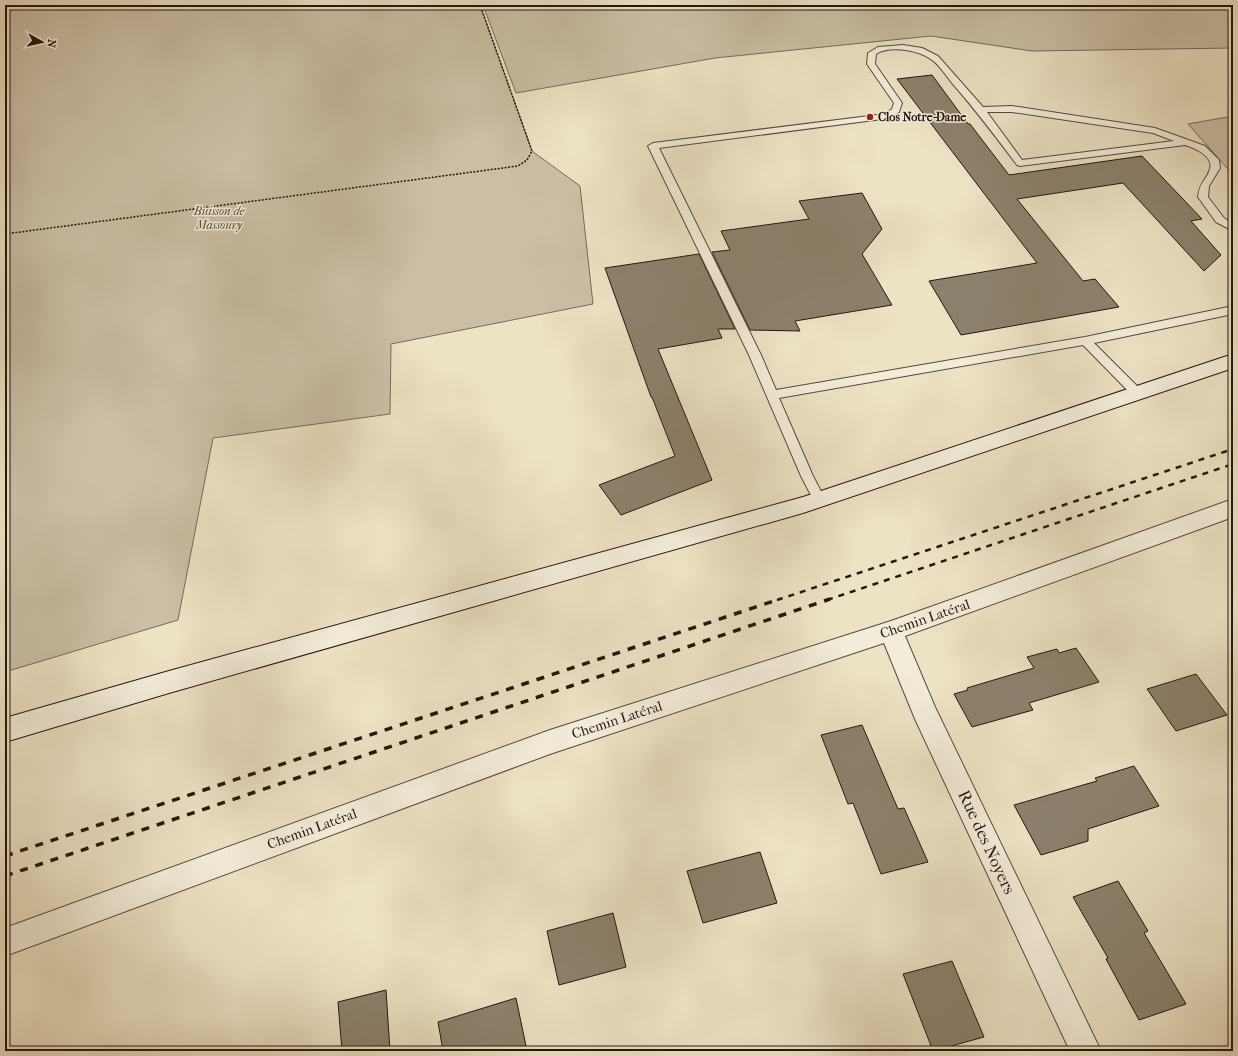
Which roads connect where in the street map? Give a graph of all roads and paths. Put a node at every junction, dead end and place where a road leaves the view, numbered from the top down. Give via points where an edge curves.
1 (480, 5) edge
2 (981, 110) junction
3 (1187, 142) junction
4 (1233, 228) edge
5 (5, 234) edge
6 (1233, 310) edge
7 (1085, 341) junction
8 (1233, 361) edge
9 (1138, 394) junction
10 (773, 395) junction
11 (819, 500) junction
12 (1233, 508) edge
13 (891, 631) junction
14 (5, 730) edge
15 (5, 942) edge
16 (1086, 1051) edge

1 - 5 path via 532,151 528,160 518,166
2 - 3 lane via 1012,109 1127,126 1155,131
2 - 3 lane via 1020,163
2 - 10 lane via 935,58 919,50 890,47 872,53 871,64 898,103 896,110 887,116 653,146
3 - 4 lane via 1202,148 1214,160 1215,168 1204,186 1203,197 1220,220
6 - 7 lane
7 - 9 lane
7 - 10 lane
8 - 9 street
9 - 11 street
10 - 11 lane
11 - 14 street
12 - 13 street, Chemin Latéral
13 - 15 street, Chemin Latéral via 550,742
13 - 16 street, Rue des Noyers via 924,711

